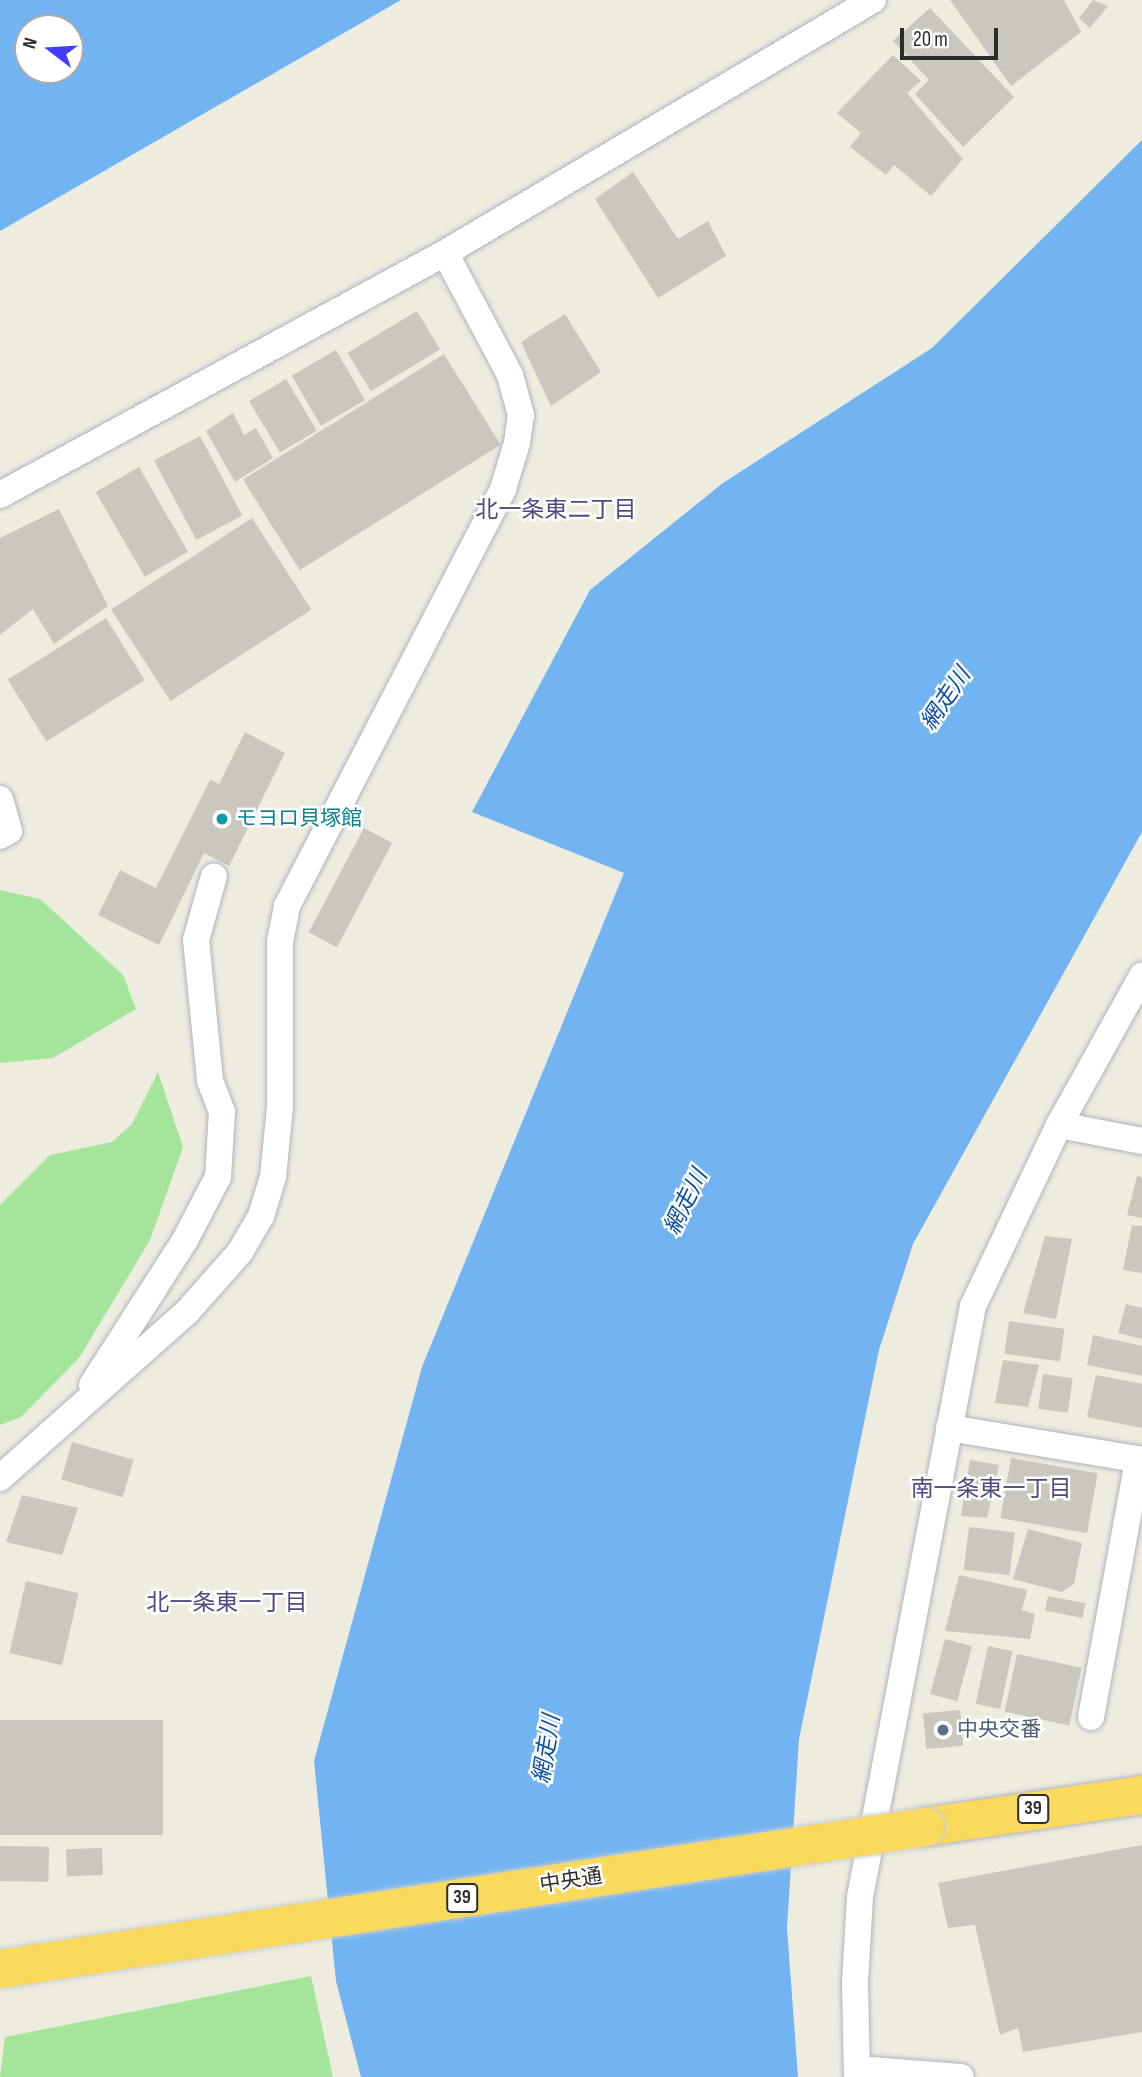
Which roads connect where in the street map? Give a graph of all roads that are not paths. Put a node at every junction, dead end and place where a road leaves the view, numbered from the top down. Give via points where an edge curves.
1 (873, 0) edge
2 (445, 253) junction
3 (0, 495) edge
4 (0, 799) edge
5 (0, 835) edge
6 (214, 876) dead end
7 (1142, 976) edge
8 (1059, 1125) junction
9 (1142, 1141) edge
10 (949, 1428) junction
11 (55, 1434) junction
12 (1140, 1460) edge
13 (0, 1478) edge
14 (1091, 1717) dead end
15 (1142, 1795) edge
16 (0, 1969) edge
17 (857, 2073) edge
18 (961, 2077) edge

1 - 2 street
2 - 3 street
2 - 11 street via 514,388 522,415 510,468 287,906 280,942 280,1107 272,1177 261,1216 240,1252 187,1312
4 - 5 street via 9,831
6 - 11 street via 196,940 210,1080 222,1112 218,1177 138,1317
7 - 8 street
8 - 9 street
8 - 10 street via 973,1306
10 - 12 street
10 - 17 street via 860,1897
11 - 13 street
12 - 14 street
15 - 16 highway, 中央通 / 39, bridge
17 - 18 street

